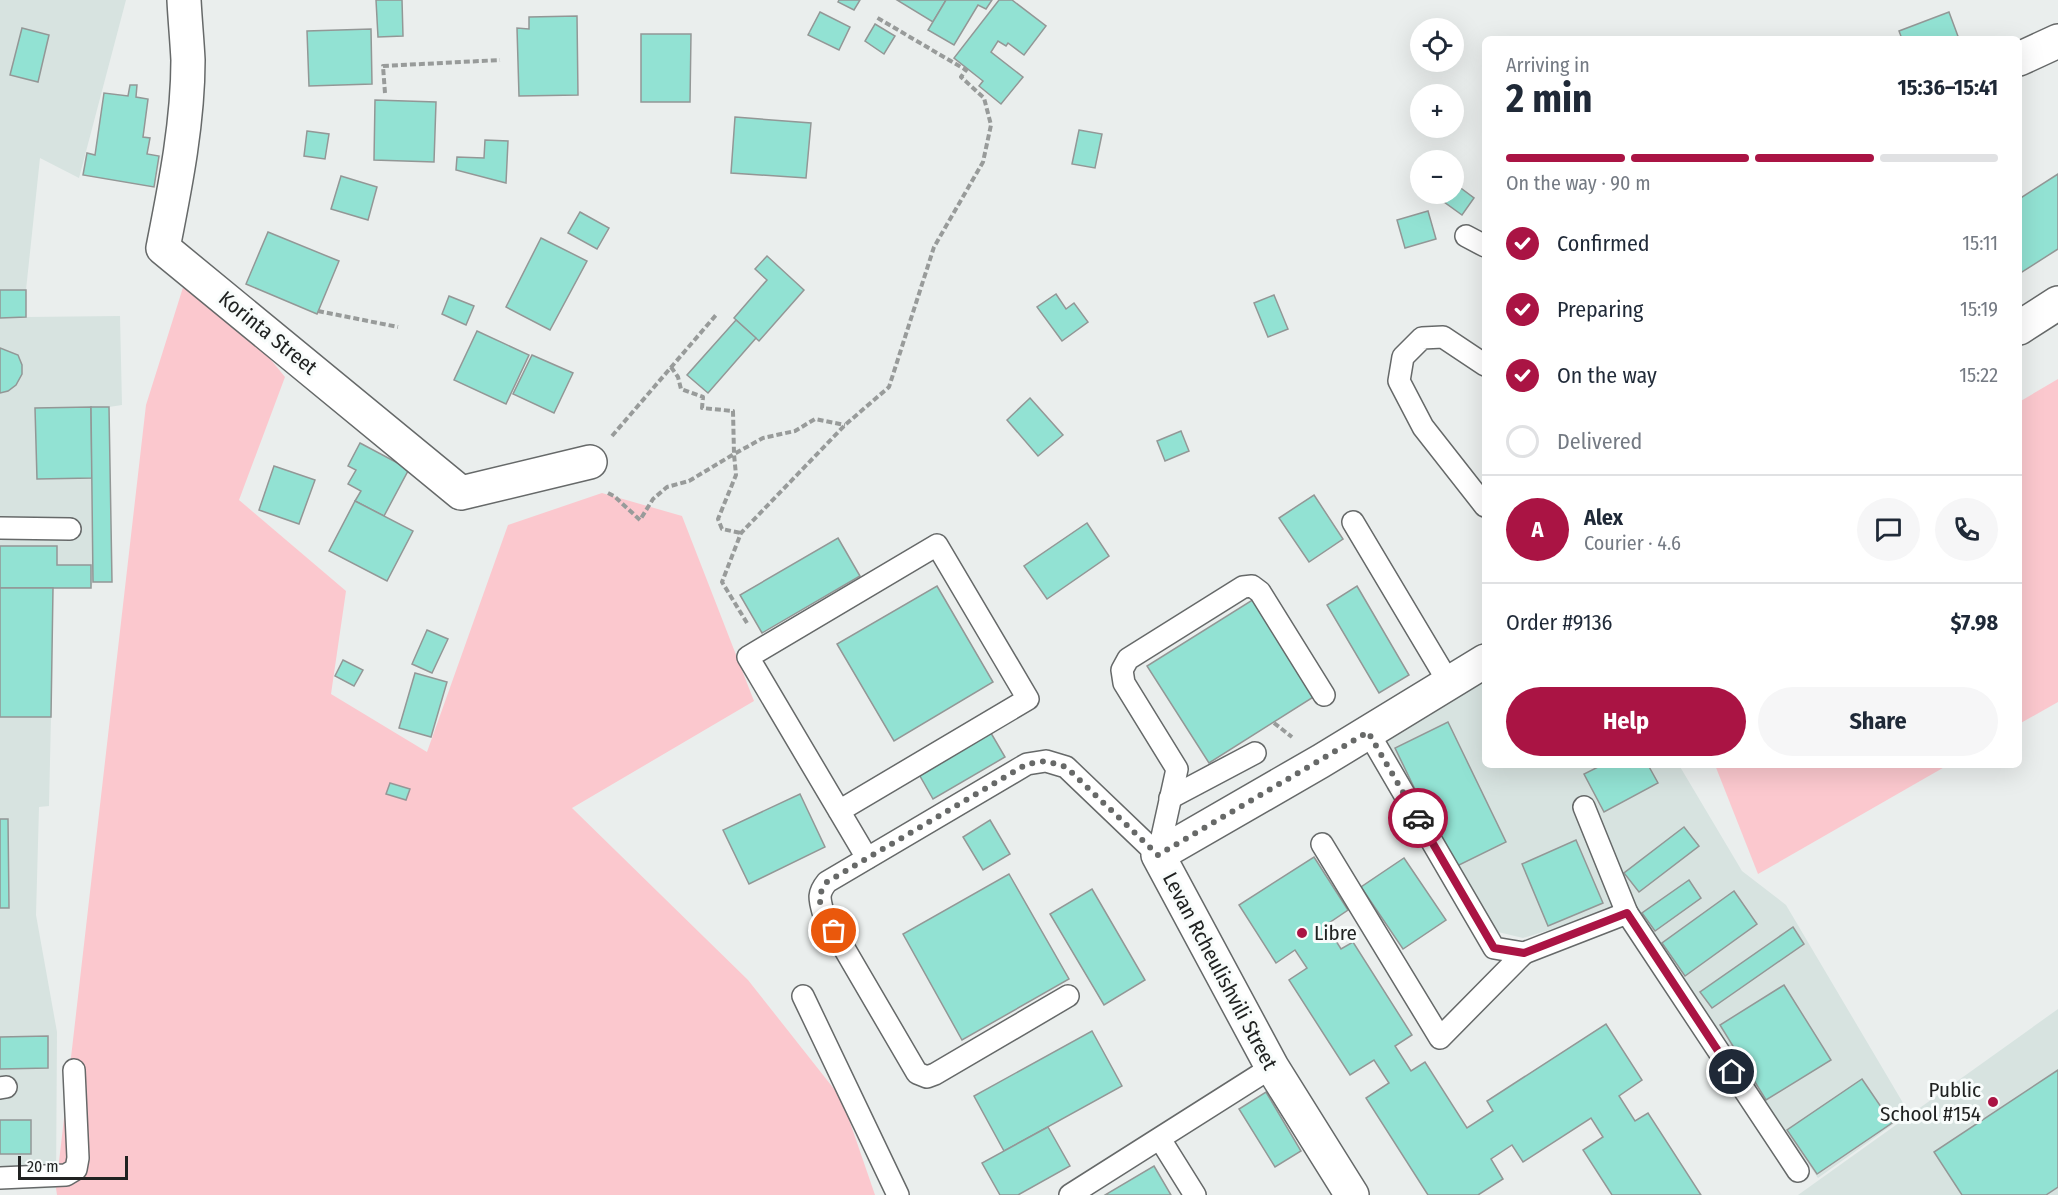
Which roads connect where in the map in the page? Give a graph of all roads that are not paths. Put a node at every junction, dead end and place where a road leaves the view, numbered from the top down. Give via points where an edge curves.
1 (184, 0) edge
2 (2058, 41) edge
3 (2022, 58) edge
4 (2058, 303) edge
5 (2022, 326) edge
6 (1482, 363) edge
7 (583, 464) road end
8 (1482, 502) edge
9 (1353, 522) dead end
10 (0, 528) edge
11 (70, 529) dead end
12 (1482, 663) edge
13 (1449, 683) junction
14 (1324, 695) dead end
15 (1368, 732) junction
16 (1255, 753) dead end
17 (1170, 798) junction
18 (1584, 807) dead end
19 (839, 811) junction
20 (1322, 844) dead end
21 (1158, 855) junction
22 (867, 858) junction
23 (1627, 913) junction
24 (1524, 953) junction
25 (803, 996) dead end
26 (1068, 996) dead end
27 (1272, 1067) junction
28 (74, 1070) dead end
29 (1161, 1139) junction
30 (1798, 1172) dead end
31 (0, 1178) edge
32 (898, 1195) edge
33 (1070, 1195) edge
34 (1195, 1195) edge
35 (1352, 1195) edge

1 - 7 street, Korinta Street via 186,87 177,177 163,248 461,493
2 - 3 street
4 - 5 street
6 - 8 lane via 1443,337 1422,338 1403,357 1399,381 1423,427
9 - 13 lane
10 - 11 lane
12 - 13 street, Levan Rcheulishvili Street
13 - 15 street, Levan Rcheulishvili Street
14 - 17 lane via 1260,592 1252,586 1243,587 1128,659 1122,670 1124,683 1176,769
15 - 21 street, Levan Rcheulishvili Street
15 - 24 lane via 1494,948
16 - 17 lane
17 - 21 lane
18 - 23 lane
19 - 19 lane via 748,657 937,545 1028,699
19 - 22 lane
20 - 24 lane via 1440,1038
21 - 22 lane via 1066,767 1046,761 1027,764
21 - 27 street, Levan Rcheulishvili Street
22 - 26 lane via 827,882 819,898 823,912 917,1073 927,1077 935,1074
23 - 24 lane
23 - 30 lane
25 - 32 lane
27 - 29 lane
27 - 35 street, Levan Rcheulishvili Street
28 - 31 lane via 76,1169 66,1175
29 - 33 lane
29 - 34 lane

